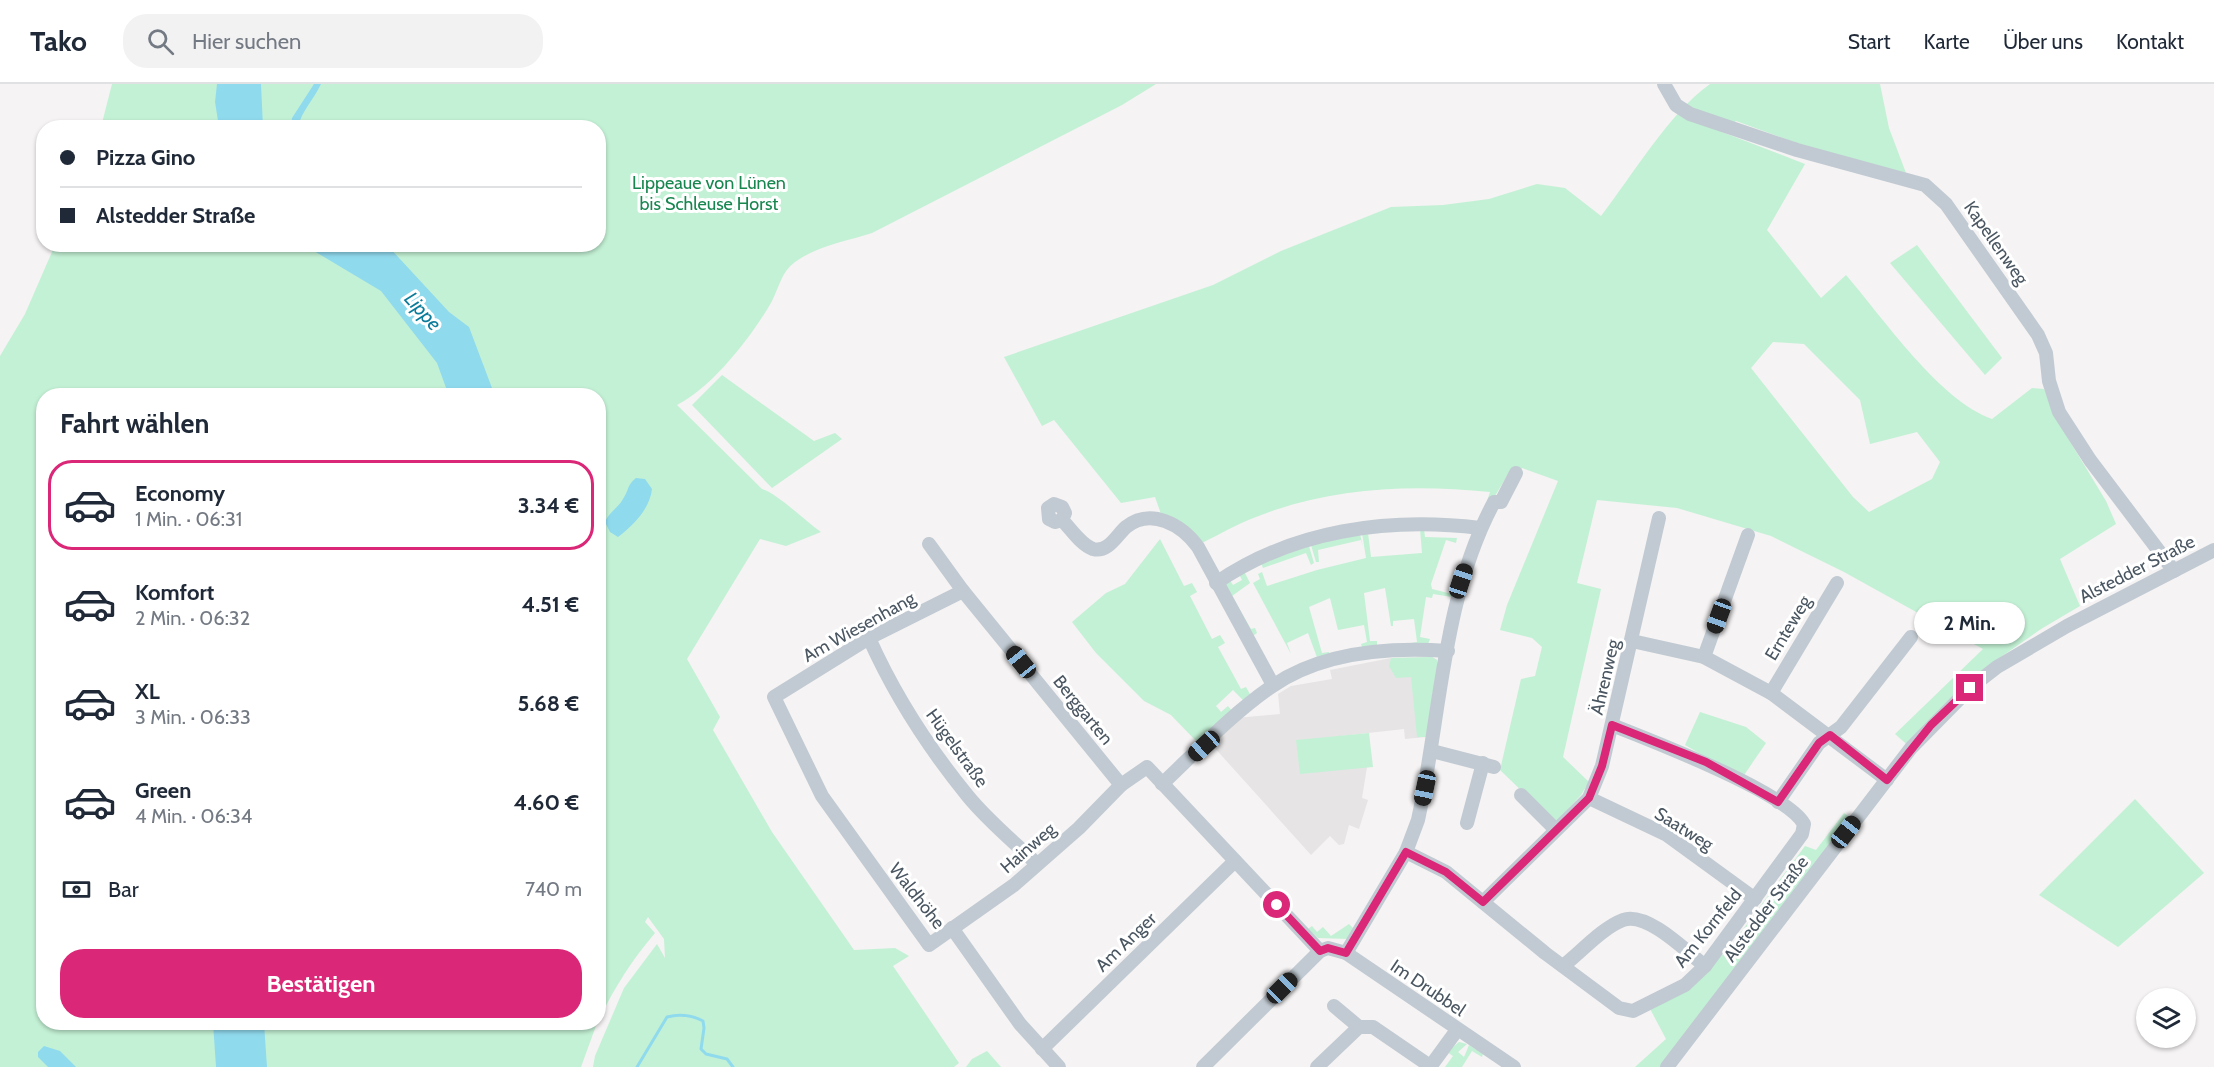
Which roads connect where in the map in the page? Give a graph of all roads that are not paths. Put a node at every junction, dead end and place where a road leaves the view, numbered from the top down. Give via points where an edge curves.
1 (1664, 84) edge
2 (1516, 472) dead end
3 (1659, 518) dead end
4 (1062, 520) dead end
5 (1480, 528) junction
6 (1748, 535) dead end
7 (929, 544) dead end
8 (2214, 550) edge
9 (2174, 571) junction
10 (1216, 583) junction
11 (1837, 583) dead end
12 (963, 591) junction
13 (1911, 637) dead end
14 (869, 638) junction
15 (1632, 641) junction
16 (1448, 651) junction
17 (1704, 657) junction
18 (1273, 686) junction
19 (1771, 693) junction
20 (774, 697) joint
21 (1612, 725) junction
22 (1830, 735) junction
23 (1432, 751) junction
24 (1887, 780) junction
25 (1162, 784) junction
26 (1121, 785) junction
27 (1521, 795) dead end
28 (1589, 798) junction
29 (1778, 802) junction
30 (1467, 823) dead end
31 (1555, 829) junction
32 (1406, 852) junction
33 (1235, 861) junction
34 (1036, 864) junction
35 (1755, 899) junction
36 (1483, 902) junction
37 (952, 928) junction
38 (1320, 951) junction
39 (1346, 953) junction
40 (1563, 966) junction
41 (1705, 966) junction
42 (1334, 1006) dead end
43 (1359, 1027) junction
44 (1458, 1030) junction
45 (1042, 1049) junction
46 (1059, 1067) edge
47 (1203, 1067) edge
48 (1317, 1067) edge
49 (1430, 1067) edge
50 (1514, 1067) edge
51 (1667, 1067) edge

1 - 9 street, Kapellenweg via 1676,105 1690,114 1797,150 1907,178 1937,193 2038,335 2046,353 2056,405 2073,435
2 - 5 street via 1505,497 1494,502
3 - 15 street, Ährenweg
4 - 10 street via 1086,545 1096,549 1106,547 1126,527 1142,520 1167,521 1184,530 1198,547
5 - 10 street via 1414,523 1318,536 1260,557
5 - 16 street via 1456,599
6 - 17 street
7 - 12 street, Berggarten
8 - 9 street, Alstedder Straße
9 - 24 street, Alstedder Straße via 1997,666 1931,725
10 - 18 street
11 - 19 street, Ernteweg
12 - 14 street, Am Wiesenhang
12 - 26 street, Berggarten
13 - 22 street
14 - 20 street, Am Wiesenhang
14 - 34 street, Hügelstraße via 933,750 968,796
15 - 17 street
15 - 21 street, Ährenweg
16 - 18 street via 1409,648 1359,655 1299,672
16 - 23 street
17 - 19 street
18 - 25 street
19 - 22 street
20 - 37 street, Waldhöhe via 822,796 929,945
21 - 28 street, Ährenweg
21 - 29 street, Am Kornfeld via 1706,762
22 - 24 street
22 - 29 street via 1819,743
23 - 30 street via 1489,765
23 - 32 street via 1418,820
24 - 51 street, Alstedder Straße
25 - 26 street, Hainweg via 1147,767
25 - 33 street
26 - 34 street, Hainweg
27 - 31 street
28 - 31 street, Ährenweg
28 - 35 street, Saatweg via 1667,835
29 - 35 street, Am Kornfeld via 1801,819 1804,829
31 - 36 street, Ährenweg
32 - 36 street, Am Kornfeld via 1446,872
32 - 39 street
33 - 38 street
33 - 45 street, Am Anger
34 - 37 street, Hainweg via 1014,885
35 - 41 street, Am Kornfeld
36 - 40 street, Am Kornfeld
37 - 45 street, Waldhöhe via 1009,1010
38 - 39 street via 1328,948
38 - 47 street
39 - 44 street, Im Drubbel
40 - 41 street, Am Kornfeld via 1619,1008 1633,1011 1685,985
40 - 41 street via 1616,924 1631,918 1650,924
42 - 43 street
43 - 48 street
43 - 49 street via 1373,1027
44 - 49 street
44 - 50 street, Im Drubbel
45 - 46 street, Waldhöhe

